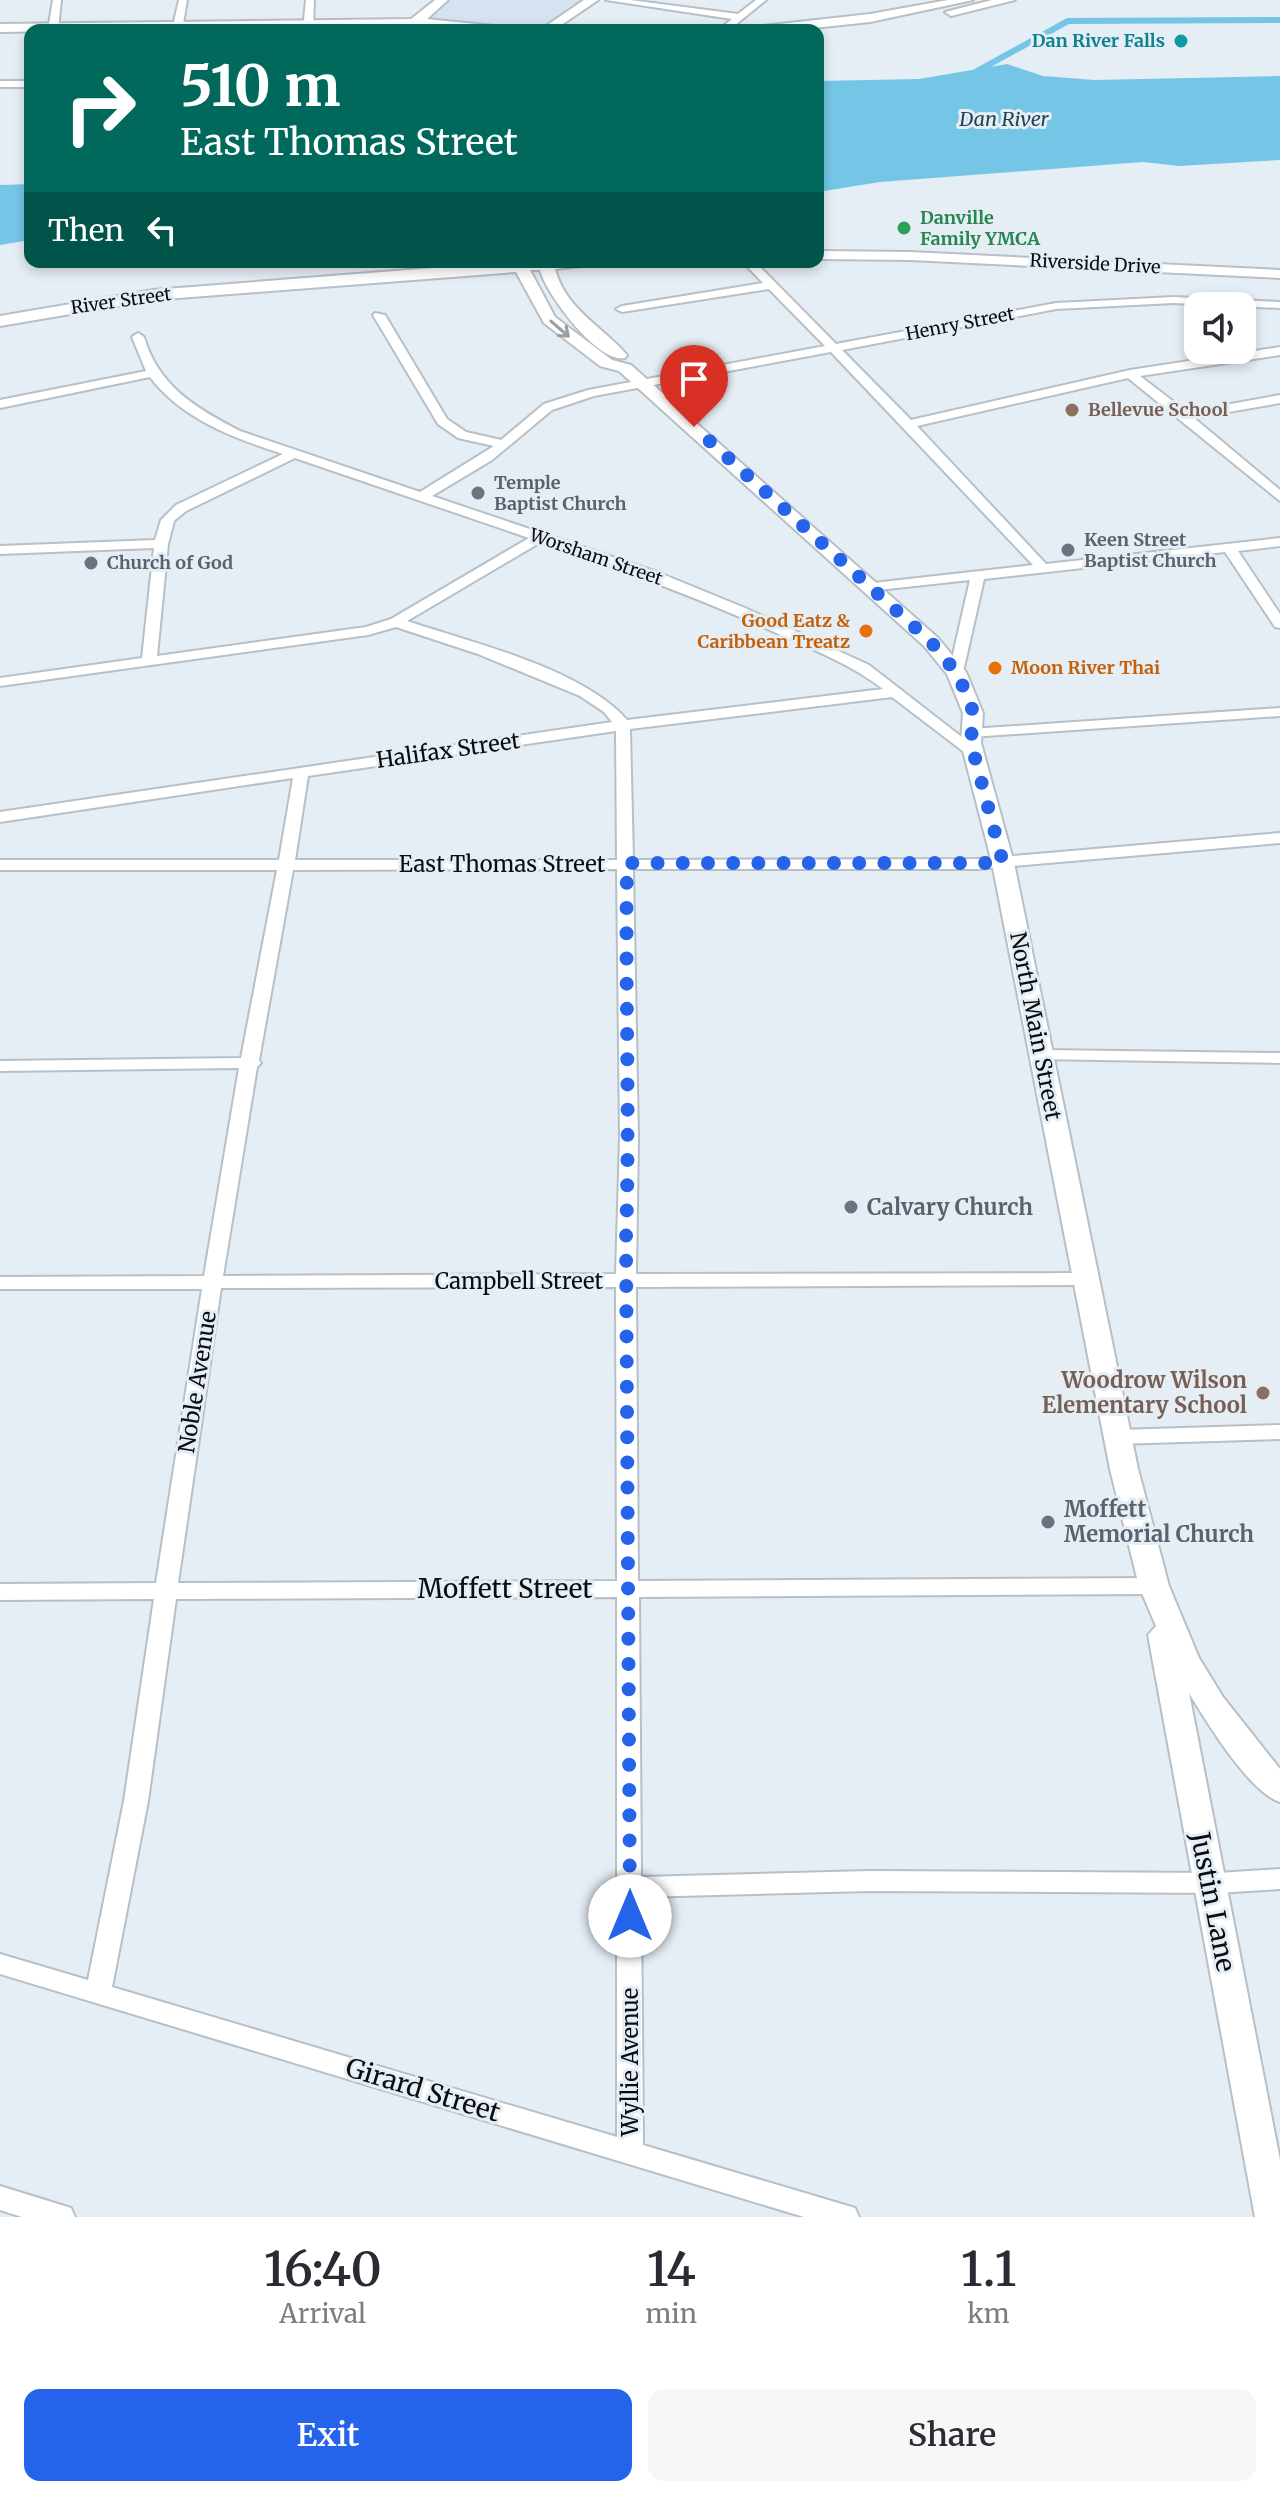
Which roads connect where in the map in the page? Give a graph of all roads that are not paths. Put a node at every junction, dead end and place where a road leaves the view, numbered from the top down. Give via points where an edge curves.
1 (57, 0) edge
2 (183, 0) edge
3 (310, 0) edge
4 (442, 0) edge
5 (592, 0) edge
6 (610, 0) edge
7 (762, 0) edge
8 (967, 0) edge
9 (1002, 1) edge
10 (739, 17) junction
11 (883, 19) junction
12 (54, 24) edge
13 (178, 24) edge
14 (308, 24) edge
15 (412, 24) edge
16 (424, 24) edge
17 (453, 24) edge
18 (555, 24) edge
19 (730, 24) edge
20 (824, 24) edge
21 (0, 28) edge
22 (24, 28) edge
23 (824, 30) edge
24 (0, 84) edge
25 (24, 84) edge
26 (824, 248) edge
27 (824, 255) edge
28 (910, 256) junction
29 (404, 268) edge
30 (475, 268) edge
31 (521, 268) edge
32 (547, 268) edge
33 (755, 268) edge
34 (1280, 274) edge
35 (771, 285) junction
36 (243, 286) junction
37 (1279, 306) edge
38 (622, 309) dead end
39 (379, 315) dead end
40 (0, 321) edge
41 (138, 337) dead end
42 (833, 347) junction
43 (1280, 351) edge
44 (625, 368) junction
45 (153, 373) junction
46 (1130, 374) junction
47 (643, 383) junction
48 (1280, 399) edge
49 (0, 404) edge
50 (1185, 416) junction
51 (909, 424) junction
52 (502, 444) junction
53 (292, 455) junction
54 (421, 497) junction
55 (1280, 497) edge
56 (540, 537) junction
57 (1280, 542) edge
58 (161, 544) junction
59 (1229, 548) junction
60 (0, 550) edge
61 (1042, 567) junction
62 (978, 574) junction
63 (869, 587) junction
64 (396, 622) junction
65 (1280, 624) edge
66 (149, 662) junction
67 (956, 672) junction
68 (0, 682) edge
69 (897, 692) junction
70 (1280, 712) edge
71 (623, 725) junction
72 (972, 742) junction
73 (301, 772) junction
74 (0, 817) edge
75 (1280, 838) edge
76 (627, 863) junction
77 (1003, 863) junction
78 (0, 865) edge
79 (287, 865) junction
80 (1042, 1055) junction
81 (1280, 1058) edge
82 (252, 1063) junction
83 (0, 1066) edge
84 (1087, 1279) junction
85 (626, 1281) junction
86 (0, 1283) edge
87 (213, 1283) junction
88 (1280, 1432) edge
89 (1118, 1437) junction
90 (1154, 1586) junction
91 (629, 1589) junction
92 (167, 1591) junction
93 (0, 1592) edge
94 (1280, 1790) edge
95 (1280, 1879) edge
96 (1210, 1882) junction
97 (630, 1887) junction
98 (0, 1964) edge
99 (98, 1994) junction
100 (630, 2152) junction
101 (0, 2198) edge
102 (61, 2217) edge
103 (845, 2217) edge
104 (1273, 2217) edge

1 - 12 street
2 - 13 street
3 - 14 street
4 - 15 main road
5 - 18 main road
6 - 10 street
7 - 10 street
8 - 11 main road
9 - 11 main road
10 - 19 street
11 - 20 main road
11 - 23 main road
16 - 17 main road
21 - 22 main road
24 - 25 street
26 - 28 main road, Riverside Drive
27 - 28 main road, Riverside Drive
28 - 34 main road, Riverside Drive
29 - 36 main road, River Street
30 - 36 main road, River Street
31 -> 44 main road, North Main Street via 549,320 606,363
32 - 44 main road, North Main Street via 559,300 623,358
33 - 35 street
35 - 38 street
35 - 42 street
36 - 40 main road, River Street via 113,300
37 - 42 street, Henry Street via 1173,300 1080,303
39 - 52 street via 442,421 462,435
41 - 45 street, Worsham Street
42 - 47 street, Henry Street
42 - 51 street
43 - 46 street
44 - 47 main road, North Main Street
45 - 49 street
45 - 53 street, Worsham Street via 208,420
46 - 50 street
46 - 51 street
47 - 52 street, Henry Street via 556,403
47 - 63 main road, North Main Street
48 - 50 street
50 - 55 street
51 - 61 street
52 - 54 street, Henry Street
53 - 54 street, Worsham Street
53 - 58 street via 181,508 168,520
54 - 56 street, Worsham Street
56 - 64 street
56 - 69 street, Worsham Street via 740,611 842,656
57 - 59 street
58 - 60 street
58 - 66 street
59 - 61 street
59 - 65 street
61 - 62 street
62 - 63 street
62 - 67 street
63 - 67 main road, North Main Street
64 - 66 street via 358,633
64 - 71 street via 573,686 604,704
66 - 68 street
67 - 72 main road, North Main Street via 973,713
69 - 71 street, Halifax Street
69 - 72 street, Worsham Street
70 - 72 street
71 - 73 street, Halifax Street
71 - 76 street, Wyllie Avenue
72 - 77 main road, North Main Street
73 - 74 street, Halifax Street
73 - 79 street, Noble Avenue
75 - 77 street, East Thomas Street
76 - 77 street, East Thomas Street
76 - 79 street, East Thomas Street
76 - 85 street, Wyllie Avenue
77 - 80 main road, North Main Street
78 - 79 street, East Thomas Street
79 - 82 street, Noble Avenue
80 - 81 street
80 - 84 main road, North Main Street
82 - 83 street
82 - 87 street, Noble Avenue
84 - 85 street, Campbell Street
84 - 89 main road, North Main Street
85 - 87 street, Campbell Street
85 - 91 street, Wyllie Avenue
86 - 87 street, Campbell Street
87 - 92 street, Noble Avenue
88 - 89 street
89 - 90 main road, North Main Street
90 - 91 street, Moffett Street
90 - 94 main road, North Main Street via 1185,1660 1212,1705
90 - 96 main road, Justin Lane
91 - 92 street, Moffett Street
91 - 97 street, Wyllie Avenue
92 - 93 street, Moffett Street
92 - 99 street, Noble Avenue via 136,1801
95 - 96 street
96 - 97 street
96 - 104 main road, Justin Lane
97 - 100 street, Wyllie Avenue
98 - 99 street, Girard Street
99 - 100 street, Girard Street
100 - 103 street, Girard Street
101 - 102 street

